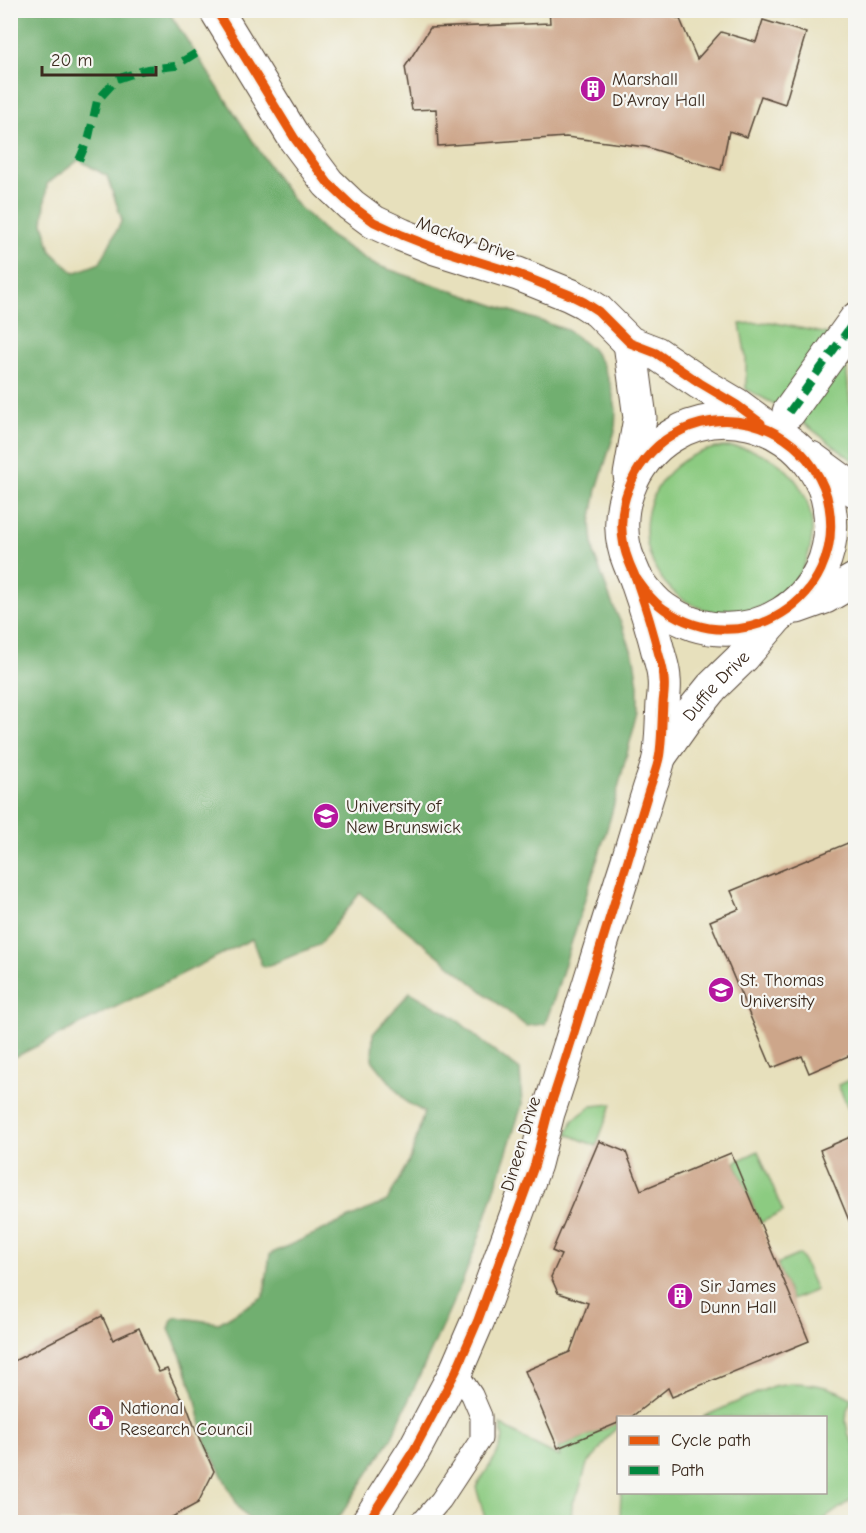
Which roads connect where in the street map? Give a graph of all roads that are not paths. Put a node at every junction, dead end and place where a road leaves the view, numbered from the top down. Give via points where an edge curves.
1 (216, 10) edge
2 (855, 319) edge
3 (630, 343) junction
4 (779, 421) junction
5 (800, 451) junction
6 (855, 490) edge
7 (627, 492) junction
8 (636, 578) junction
9 (855, 579) edge
10 (782, 614) junction
11 (660, 756) junction
12 (456, 1371) junction
13 (368, 1522) edge
14 (420, 1522) edge

1 - 3 street, Mackay Drive via 295,138 328,183 351,205 402,235 570,295 598,311
2 - 4 street
3 - 4 street, Mackay Drive via 656,353 738,405
3 - 7 street via 640,418
4 - 5 street via 786,439
4 - 7 street via 721,420 696,424 673,434 653,450
5 - 6 street
5 - 10 street via 822,481 828,499 831,537 827,556 810,590
7 - 8 street via 622,527 628,561
8 - 10 street via 664,609 686,622 710,628 734,630 759,625
8 - 11 street, Duffie Drive via 664,679
9 - 10 street via 825,597
10 - 11 street, Duffie Drive via 712,687
11 - 12 street, Dineen Drive via 534,1164
12 - 13 street, Dineen Drive via 414,1450
12 - 14 lane via 481,1416 481,1439 441,1500

